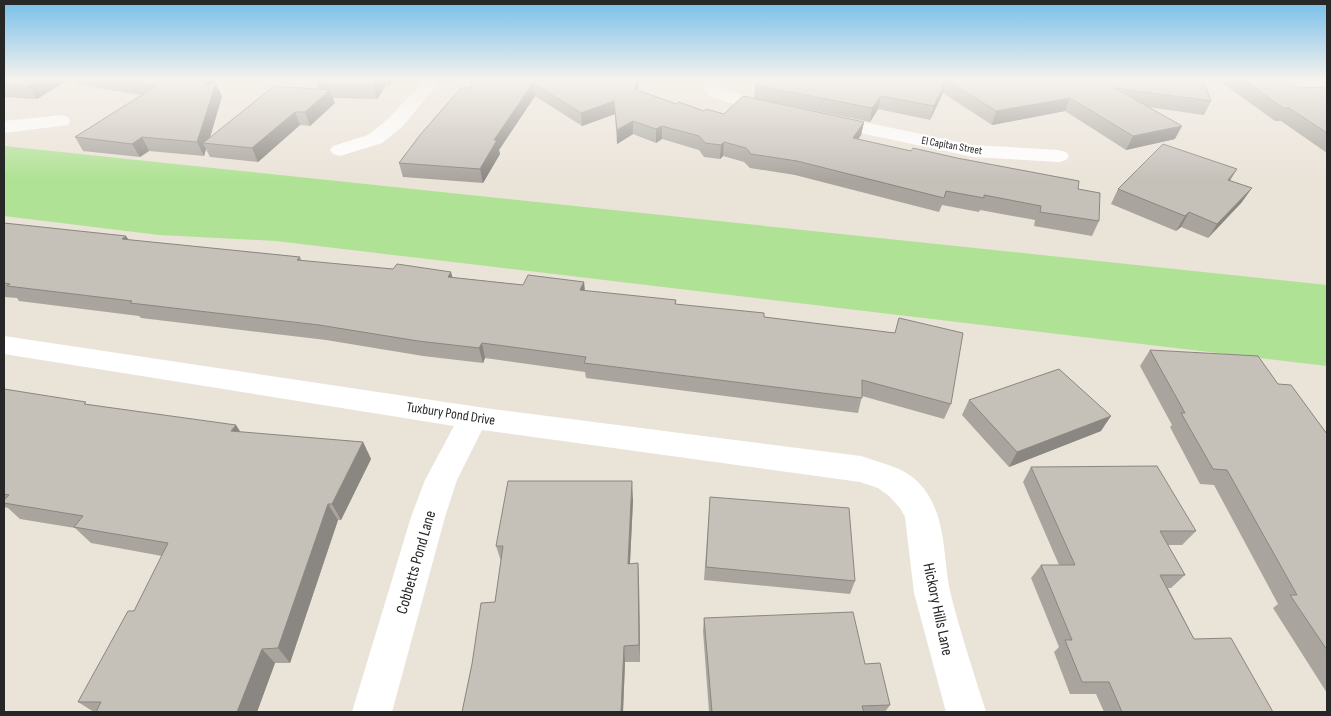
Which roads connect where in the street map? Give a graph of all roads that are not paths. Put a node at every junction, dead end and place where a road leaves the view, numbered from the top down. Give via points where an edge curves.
1 (404, 113) edge
2 (812, 118) edge
3 (62, 121) dead end
4 (4, 127) edge
5 (340, 150) dead end
6 (1059, 156) dead end
7 (4, 345) edge
8 (474, 417) junction
9 (898, 482) joint
10 (372, 712) edge
11 (966, 712) edge

1 - 5 street via 375,139
2 - 6 street, El Capitan Street via 973,151
3 - 4 street
7 - 8 street, Tuxbury Pond Drive
8 - 9 street, Tuxbury Pond Drive via 861,469
8 - 10 street, Cobbetts Pond Lane via 441,480 428,517
9 - 11 street, Hickory Hills Lane via 913,500 926,526 928,574 946,649

